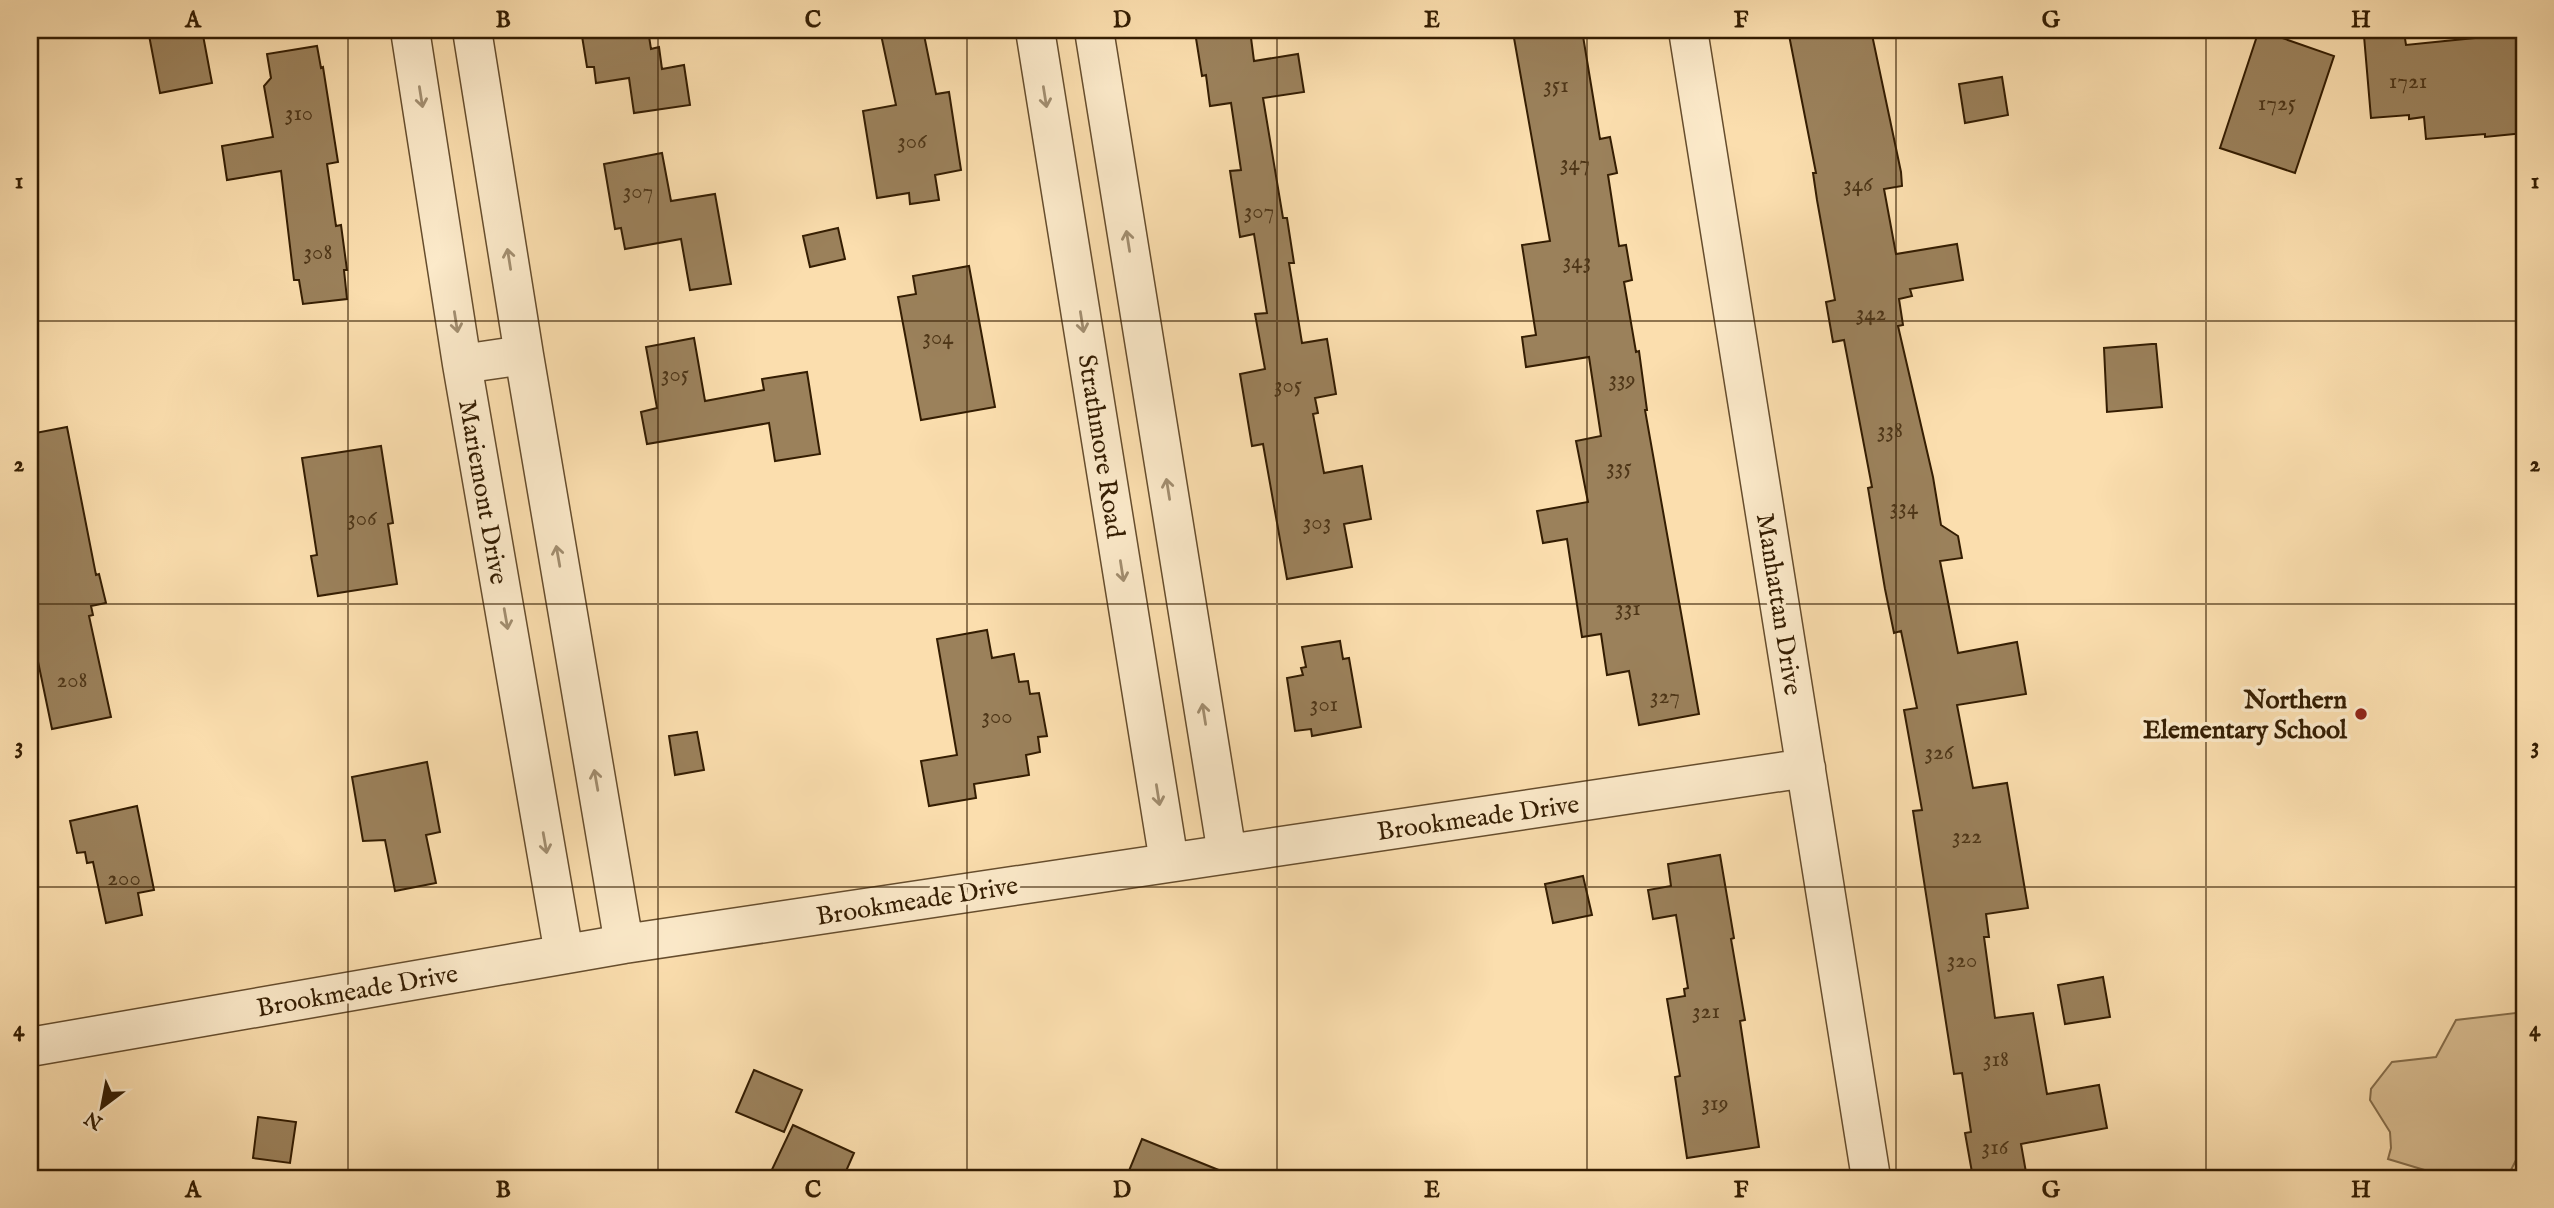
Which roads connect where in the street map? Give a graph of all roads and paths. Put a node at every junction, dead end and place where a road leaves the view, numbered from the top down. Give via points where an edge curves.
1 (410, 30) edge
2 (472, 30) edge
3 (1035, 30) edge
4 (1094, 30) edge
5 (1688, 30) edge
6 (524, 355) junction
7 (462, 363) junction
8 (1807, 768) junction
9 (1227, 854) junction
10 (1169, 862) junction
11 (624, 944) junction
12 (564, 954) junction
13 (30, 1047) edge
14 (1871, 1178) edge

1 -> 7 street, Mariemont Drive
6 -> 2 street
3 -> 10 street, Strathmore Road
9 -> 4 street
5 - 8 street, Manhattan Drive
6 - 7 street
11 -> 6 street
7 -> 12 street, Mariemont Drive
8 - 9 street, Brookmeade Drive
8 - 14 street, Manhattan Drive
9 - 10 street, Brookmeade Drive
10 - 11 street, Brookmeade Drive
11 - 12 street, Brookmeade Drive
12 - 13 street, Brookmeade Drive

